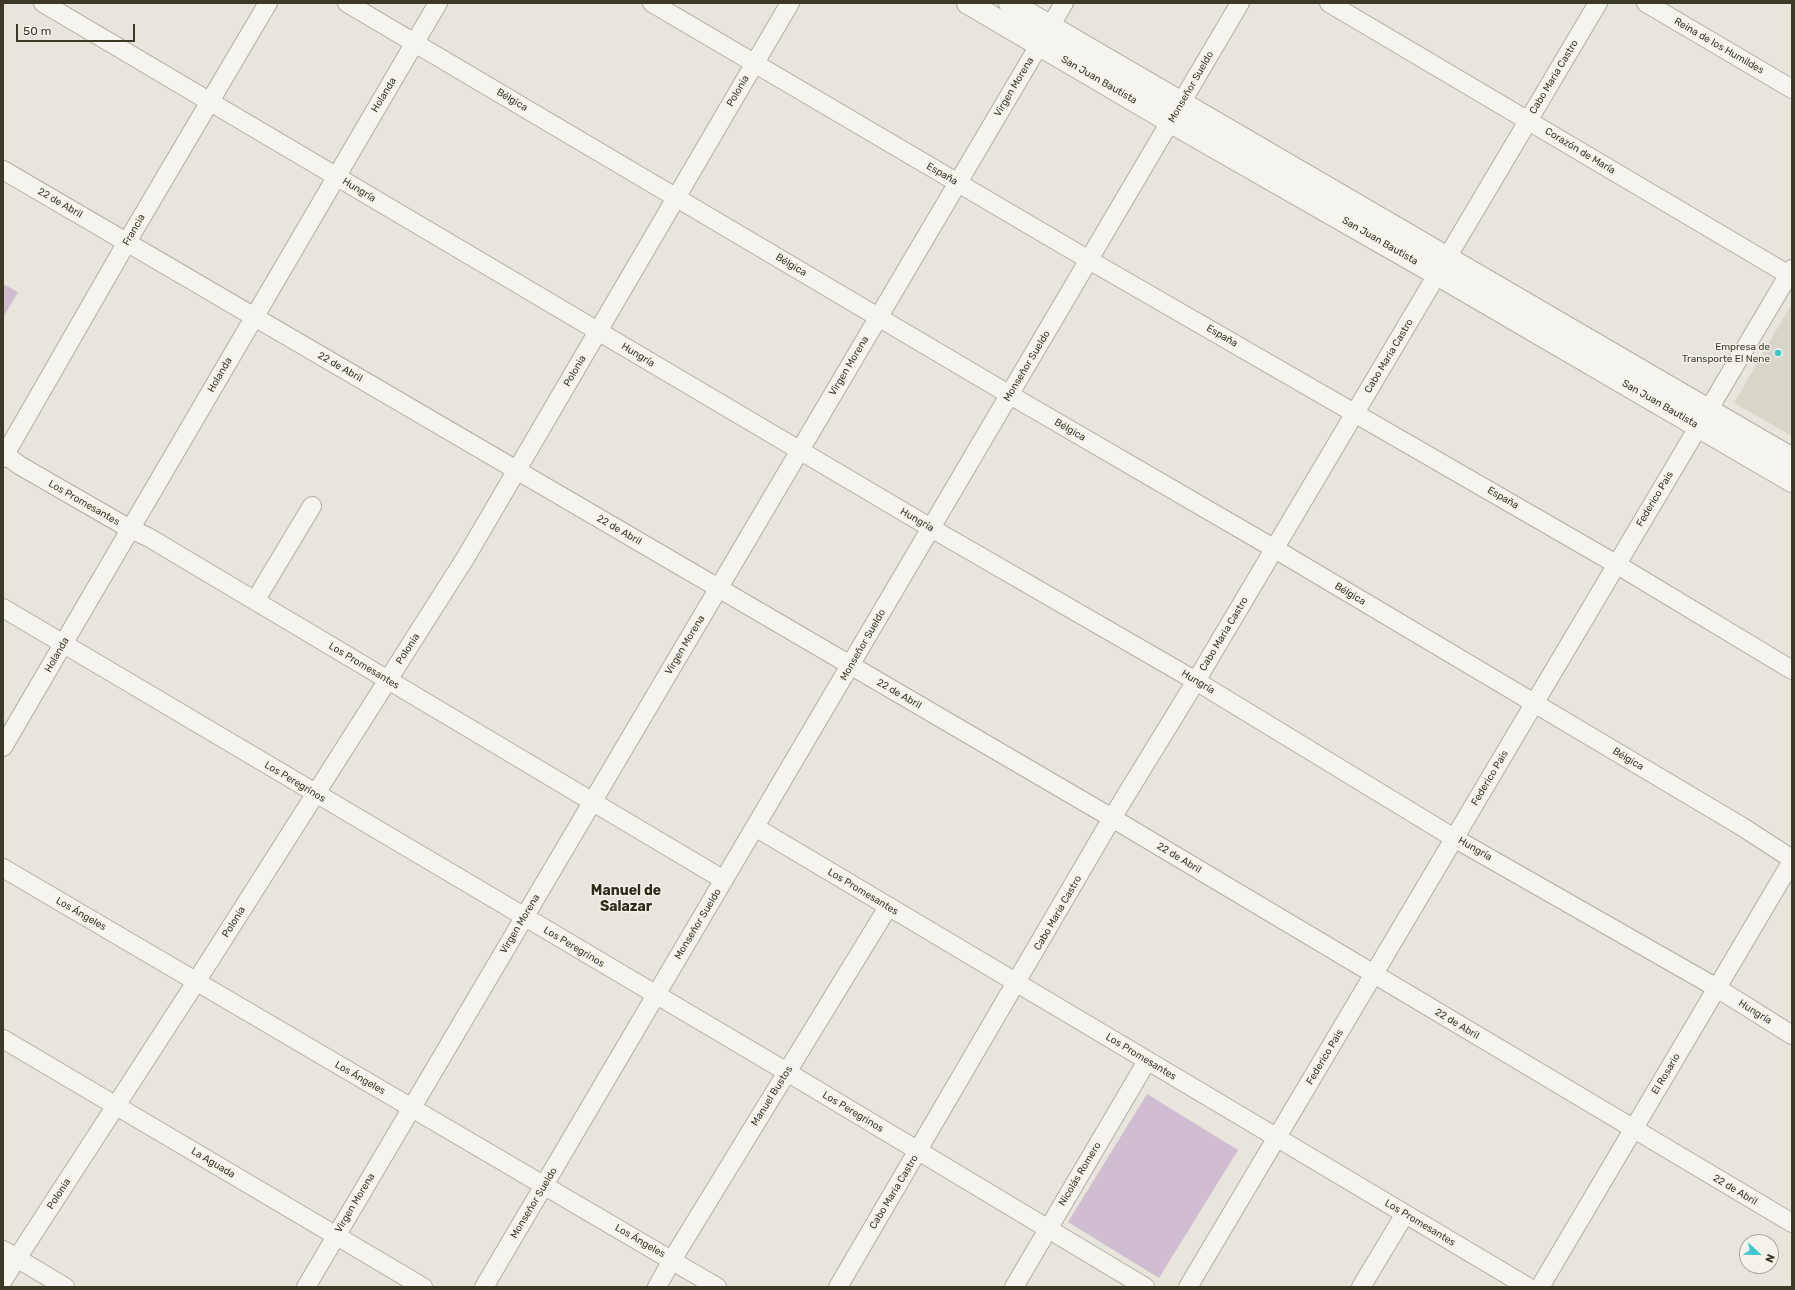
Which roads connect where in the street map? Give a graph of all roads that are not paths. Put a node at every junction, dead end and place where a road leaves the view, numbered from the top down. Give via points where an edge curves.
1 (43, 3) edge
2 (268, 3) edge
3 (347, 3) edge
4 (438, 3) edge
5 (652, 3) edge
6 (790, 3) edge
7 (968, 3) edge
8 (1010, 3) edge
9 (1064, 3) edge
10 (1240, 3) edge
11 (1329, 3) edge
12 (1598, 3) edge
13 (1646, 3) edge
14 (1044, 36) junction
15 (415, 43) junction
16 (754, 63) junction
17 (1792, 89) edge
18 (210, 102) junction
19 (1181, 104) junction
20 (1528, 120) junction
21 (1170, 122) junction
22 (3, 170) edge
23 (336, 176) junction
24 (958, 183) junction
25 (676, 197) junction
26 (127, 242) junction
27 (1089, 260) junction
28 (1442, 266) junction
29 (1790, 272) edge
30 (254, 317) junction
31 (878, 317) junction
32 (598, 331) junction
33 (1010, 395) junction
34 (1355, 413) junction
35 (1703, 418) junction
36 (799, 451) junction
37 (4, 455) edge
38 (1792, 459) edge
39 (517, 470) junction
40 (1792, 481) edge
41 (312, 506) dead end
42 (931, 528) junction
43 (130, 529) junction
44 (1275, 549) junction
45 (1616, 564) junction
46 (718, 588) junction
47 (255, 601) junction
48 (3, 608) edge
49 (63, 644) junction
50 (850, 666) junction
51 (1792, 670) edge
52 (388, 680) junction
53 (1196, 681) junction
54 (1534, 703) junction
55 (3, 747) edge
56 (316, 794) junction
57 (592, 801) junction
58 (1112, 818) junction
59 (755, 827) junction
60 (1454, 838) junction
61 (1792, 860) edge
62 (3, 868) edge
63 (724, 880) junction
64 (888, 906) junction
65 (524, 917) junction
66 (1373, 975) junction
67 (196, 982) junction
68 (1017, 983) junction
69 (1717, 988) junction
70 (656, 996) junction
71 (1792, 1035) edge
72 (3, 1038) edge
73 (1147, 1061) junction
74 (787, 1072) junction
75 (116, 1106) junction
76 (411, 1108) junction
77 (1633, 1129) junction
78 (1277, 1137) junction
79 (919, 1151) junction
80 (544, 1186) junction
81 (1405, 1214) junction
82 (1792, 1223) edge
83 (1048, 1228) junction
84 (336, 1236) junction
85 (10, 1255) edge
86 (672, 1260) junction
87 (3, 1280) edge
88 (65, 1287) edge
89 (306, 1287) edge
90 (423, 1287) edge
91 (484, 1287) edge
92 (657, 1287) edge
93 (717, 1287) edge
94 (838, 1287) edge
95 (1014, 1287) edge
96 (1145, 1287) edge
97 (1188, 1287) edge
98 (1361, 1287) edge
99 (1528, 1287) edge
100 (1540, 1287) edge

1 - 18 street, Hungría
2 - 18 street, Francia
3 - 15 street, Bélgica
4 - 15 street, Holanda
5 - 16 street, España
6 - 16 street, Polonia
7 - 14 street, San Juan Bautista
8 - 14 street, San Juan Bautista
9 - 14 street, Virgen Morena
10 - 19 street, Monseñor Sueldo
11 - 20 street, Corazón de María
12 - 20 street, Cabo Maria Castro
13 - 17 street, Reina de los Humildes
14 - 19 street, San Juan Bautista
14 - 21 street, San Juan Bautista
14 - 24 street, Virgen Morena
15 - 23 street, Holanda
15 - 25 street, Bélgica
16 - 24 street, España
16 - 25 street, Polonia
18 - 23 street, Hungría
18 - 26 street, Francia
19 - 21 street, Monseñor Sueldo
19 - 28 street, San Juan Bautista
20 - 28 street, Cabo Maria Castro
20 - 29 street, Corazón de María
21 - 27 street, Monseñor Sueldo
21 - 28 street, San Juan Bautista
22 - 26 street, 22 de Abril
23 - 30 street, Holanda
23 - 32 street, Hungría
24 - 27 street, España
24 - 31 street, Virgen Morena
25 - 31 street, Bélgica
25 - 32 street, Polonia
26 - 30 street, 22 de Abril
26 - 37 street, Francia
27 - 33 street, Monseñor Sueldo
27 - 34 street, España
28 - 34 street, Cabo Maria Castro
28 - 35 street, San Juan Bautista
29 - 35 street, Federico Pais
30 - 39 street, 22 de Abril
30 - 43 street, Holanda
31 - 33 street, Bélgica
31 - 36 street, Virgen Morena
32 - 36 street, Hungría
32 - 39 street, Polonia
33 - 42 street, Monseñor Sueldo
33 - 44 street, Bélgica
34 - 44 street, Cabo Maria Castro
34 - 45 street, España
35 - 38 street, San Juan Bautista
35 - 40 street, San Juan Bautista
35 - 45 street, Federico Pais
36 - 42 street, Hungría
36 - 46 street, Virgen Morena
37 - 43 street, Los Promesantes
39 - 46 street, 22 de Abril
39 - 52 street, Polonia via 466,557
41 - 47 street
42 - 50 street, Monseñor Sueldo
42 - 53 street, Hungría
43 - 47 street, Los Promesantes via 148,537
43 - 49 street, Holanda
44 - 53 street, Cabo Maria Castro
44 - 54 street, Bélgica
45 - 51 street, España
45 - 54 street, Federico Pais
46 - 50 street, 22 de Abril
46 - 57 street, Virgen Morena
47 - 52 street, Los Promesantes
48 - 49 street, Los Peregrinos
49 - 55 street, Holanda
49 - 56 street, Los Peregrinos
50 - 58 street, 22 de Abril
50 - 59 street, Monseñor Sueldo
52 - 56 street, Polonia
52 - 57 street, Los Promesantes
53 - 58 street, Cabo Maria Castro
53 - 60 street, Hungría
54 - 60 street, Federico Pais
54 - 61 street, Bélgica via 1741,826
56 - 65 street, Los Peregrinos
56 - 67 street, Polonia
57 - 63 street, Los Promesantes
57 - 65 street, Virgen Morena
58 - 66 street, 22 de Abril
58 - 68 street, Cabo Maria Castro
59 - 63 street, Monseñor Sueldo
59 - 64 street, Los Promesantes
60 - 66 street, Federico Pais
60 - 69 street, Hungría
61 - 69 street, El Rosario
62 - 67 street, Los Ángeles
63 - 70 street, Monseñor Sueldo
64 - 68 street, Los Promesantes
64 - 74 street, Manuel Bustos
65 - 70 street, Los Peregrinos
65 - 76 street, Virgen Morena
66 - 77 street, 22 de Abril
66 - 78 street, Federico Pais
67 - 75 street, Polonia
67 - 76 street, Los Ángeles
68 - 73 street, Los Promesantes
68 - 79 street, Cabo Maria Castro
69 - 71 street, Hungría
69 - 77 street, El Rosario
70 - 74 street, Los Peregrinos
70 - 80 street, Monseñor Sueldo
72 - 75 street, La Aguada
73 - 78 street, Los Promesantes
73 - 83 street, Nicolás Romero
74 - 79 street, Los Peregrinos
74 - 86 street, Manuel Bustos
75 - 84 street, La Aguada
75 - 85 street, Polonia
76 - 80 street, Los Ángeles
76 - 84 street, Virgen Morena
77 - 82 street, 22 de Abril
77 - 100 street, El Rosario
78 - 81 street, Los Promesantes
78 - 97 street, Federico Pais
79 - 83 street, Los Peregrinos
79 - 94 street, Cabo Maria Castro
80 - 86 street, Los Ángeles
80 - 91 street, Monseñor Sueldo
81 - 98 street
81 - 99 street, Los Promesantes
83 - 95 street, Nicolás Romero
83 - 96 street, Los Peregrinos
84 - 89 street, Virgen Morena
84 - 90 street, La Aguada
85 - 87 street, Polonia
85 - 88 street
86 - 92 street, Manuel Bustos
86 - 93 street, Los Ángeles

